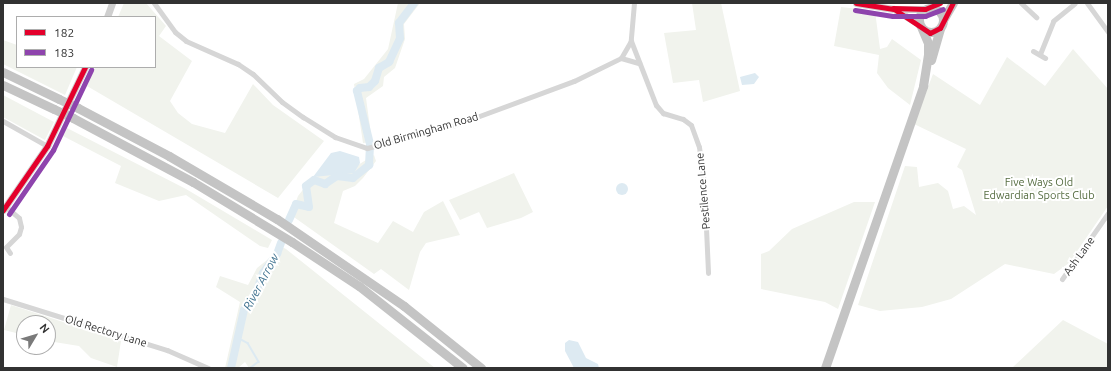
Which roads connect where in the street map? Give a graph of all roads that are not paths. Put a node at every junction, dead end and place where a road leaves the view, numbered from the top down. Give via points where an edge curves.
1 (112, 3) edge
2 (154, 3) edge
3 (634, 3) edge
4 (856, 3) edge
5 (940, 3) edge
6 (953, 3) edge
7 (1021, 3) edge
8 (1075, 3) edge
9 (1087, 3) edge
10 (894, 6) edge
11 (928, 8) junction
12 (107, 16) edge
13 (1036, 17) dead end
14 (942, 24) junction
15 (920, 26) junction
16 (1108, 32) edge
17 (631, 41) junction
18 (1033, 51) dead end
19 (1040, 54) junction
20 (621, 58) junction
21 (1045, 58) dead end
22 (639, 63) junction
23 (928, 67) junction
24 (85, 68) edge
25 (3, 72) edge
26 (3, 85) edge
27 (3, 121) edge
28 (47, 146) junction
29 (5, 208) edge
30 (1108, 213) edge
31 (1106, 222) edge
32 (4, 245) edge
33 (10, 253) dead end
34 (708, 273) dead end
35 (1062, 279) dead end
36 (3, 298) edge
37 (429, 340) junction
38 (208, 368) edge
39 (455, 368) edge
40 (463, 368) edge
41 (481, 368) edge
42 (825, 368) edge

1 - 12 main road
2 - 20 street, Old Birmingham Road via 175,32 186,41 248,70 289,107 331,135 367,148 455,125 574,81
3 - 17 street
4 - 10 main road
5 - 11 highway
6 - 14 highway
7 - 13 street
8 - 19 street via 1054,21
9 - 16 street
10 - 11 main road
10 - 15 main road
11 - 14 highway via 940,11
11 - 15 highway via 918,18
14 - 15 highway via 933,32
14 - 23 highway
15 - 23 highway via 928,43
17 - 20 street
17 - 22 street, Pestilence Lane
18 - 19 street
19 - 21 street
20 - 22 street
22 - 34 street, Pestilence Lane via 658,110 687,122 696,136 704,184
23 - 42 highway via 870,244
24 - 28 main road
25 - 41 highway, bridge via 169,156 277,219 404,306
26 - 37 highway, bridge via 73,118 193,182 359,286
27 - 28 street
28 - 29 main road
29 - 32 street via 19,218 21,227 19,234
30 - 31 street, Ash Lane
31 - 35 street, Ash Lane
32 - 33 street
36 - 38 street, Old Rectory Lane via 167,350
37 - 39 highway
37 - 40 highway

